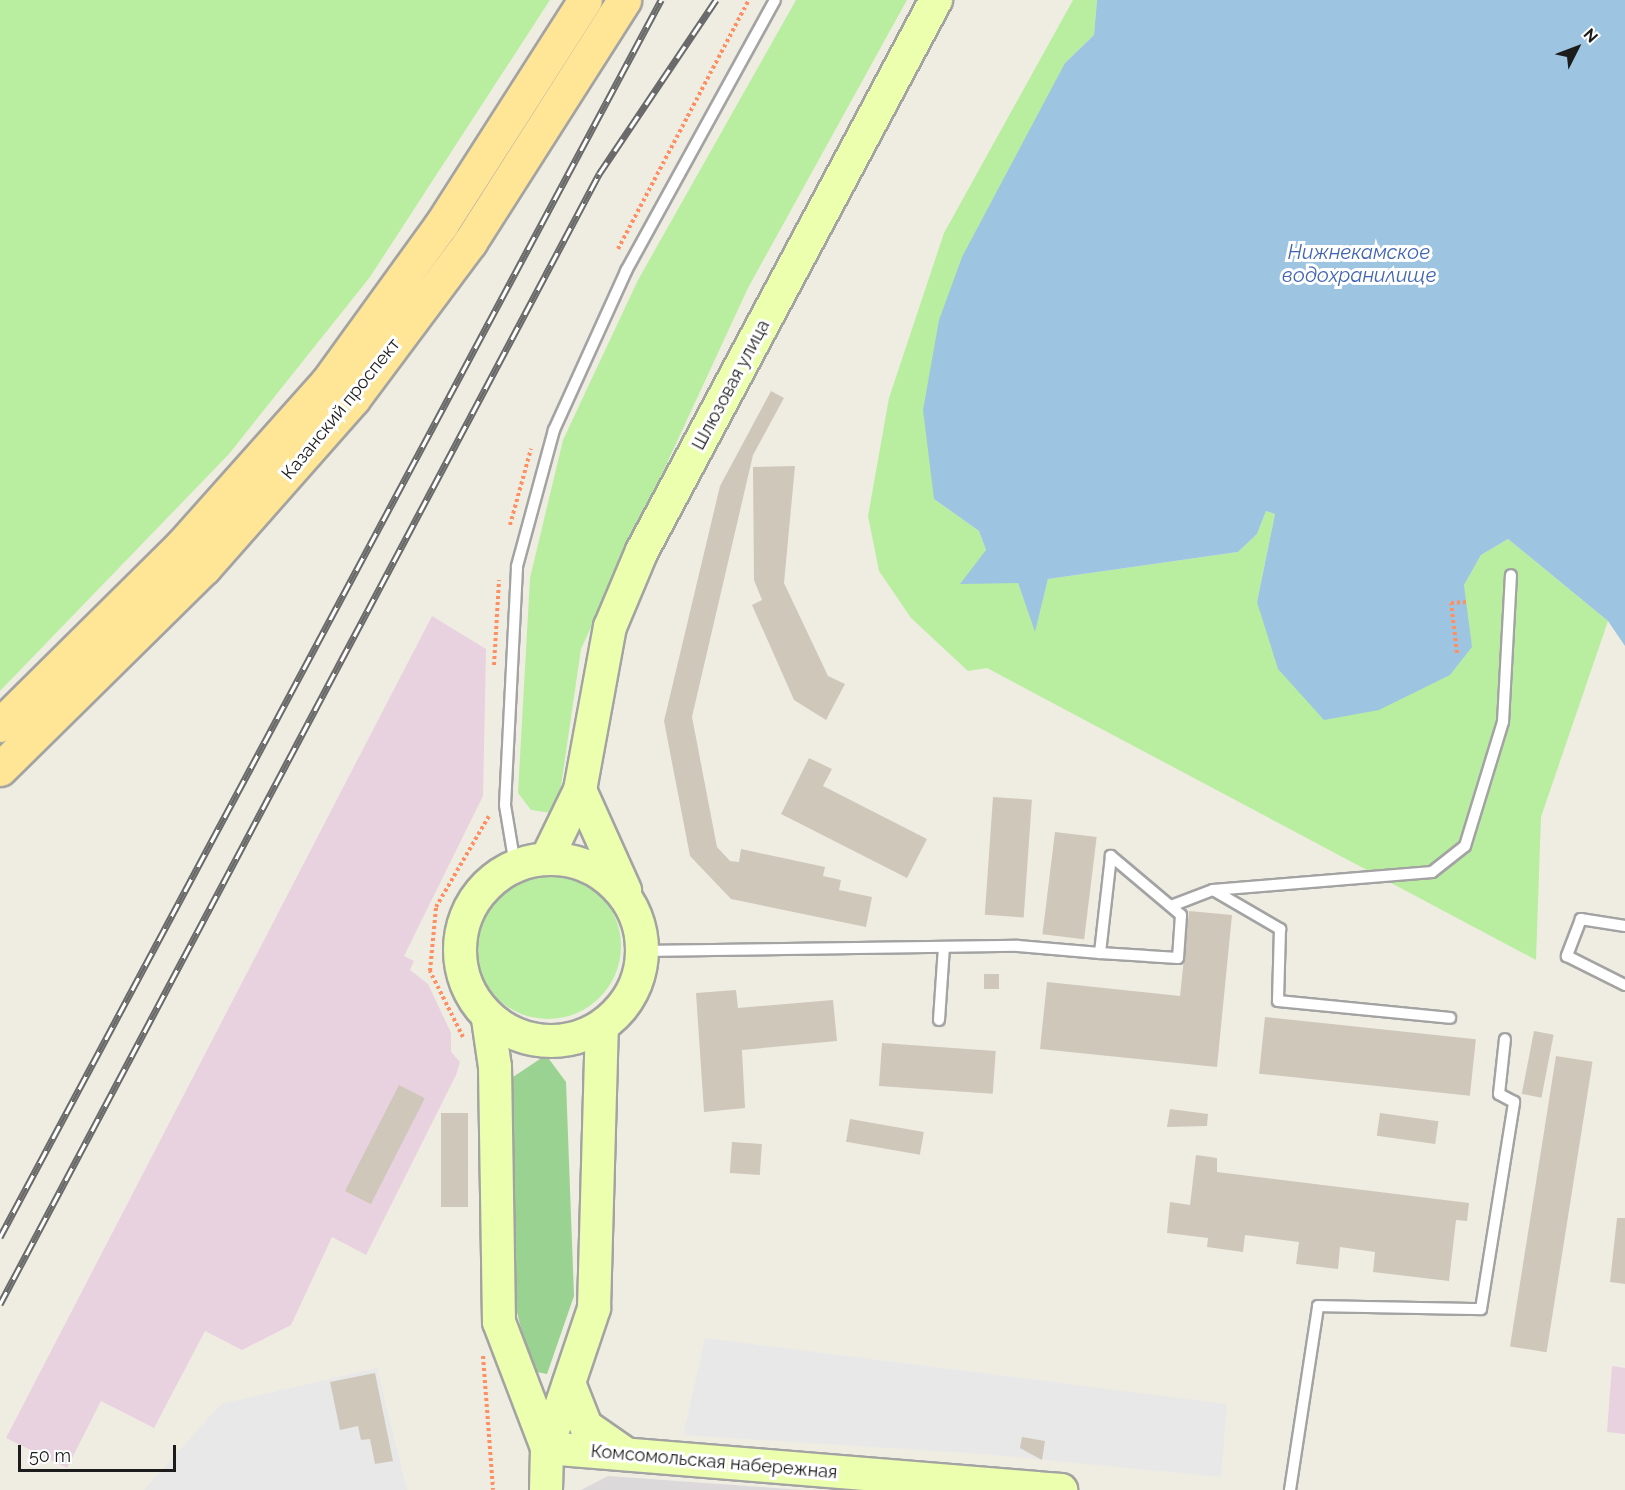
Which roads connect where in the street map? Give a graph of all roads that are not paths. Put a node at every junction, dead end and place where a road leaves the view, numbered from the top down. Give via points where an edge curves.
1 (585, 0) edge
2 (624, 0) edge
3 (775, 0) edge
4 (936, 0) edge
5 (1511, 575) dead end
6 (0, 725) edge
7 (0, 769) edge
8 (580, 790) junction
9 (547, 858) junction
10 (515, 865) junction
11 (1213, 890) junction
12 (1171, 906) junction
13 (635, 914) junction
14 (1625, 926) edge
15 (944, 947) junction
16 (642, 951) junction
17 (1100, 952) junction
18 (1625, 985) edge
19 (1450, 1018) dead end
20 (488, 1019) junction
21 (939, 1020) dead end
22 (602, 1026) junction
23 (1506, 1039) dead end
24 (569, 1383) junction
25 (547, 1448) junction
26 (626, 1455) junction
27 (929, 1485) edge
28 (546, 1490) edge
29 (1061, 1490) edge
30 (1290, 1490) edge

1 - 6 main road, Казанский проспект via 441,225 328,381 181,546
2 - 7 main road, Казанский проспект via 470,242 353,399 204,568
3 - 10 lane via 626,271 554,430 517,566 505,805
4 - 8 street, Шлюзовая улица via 642,551 610,627
5 - 11 lane via 1503,722 1465,846 1432,872
8 - 9 street, Шлюзовая улица
8 - 13 street
9 - 10 street
9 - 13 street via 595,869 618,887
10 - 20 street via 478,894 460,943 469,990
11 - 12 lane
11 - 19 lane via 1280,929 1278,1001
12 - 17 lane via 1181,915 1178,958
12 - 17 lane via 1111,856
13 - 16 street
14 - 18 lane via 1581,919 1567,956
15 - 16 lane
15 - 17 lane
15 - 21 lane
16 - 22 street via 631,995
20 - 22 street via 526,1038 551,1041
20 - 25 street via 495,1067 499,1322
22 - 24 street via 594,1308
23 - 30 lane via 1498,1094 1514,1102 1481,1309 1318,1306
24 - 25 street
24 - 26 street via 586,1426
25 - 26 street, Комсомольская набережная
25 - 28 street
26 - 27 street, Комсомольская набережная
27 - 29 street, Комсомольская набережная

